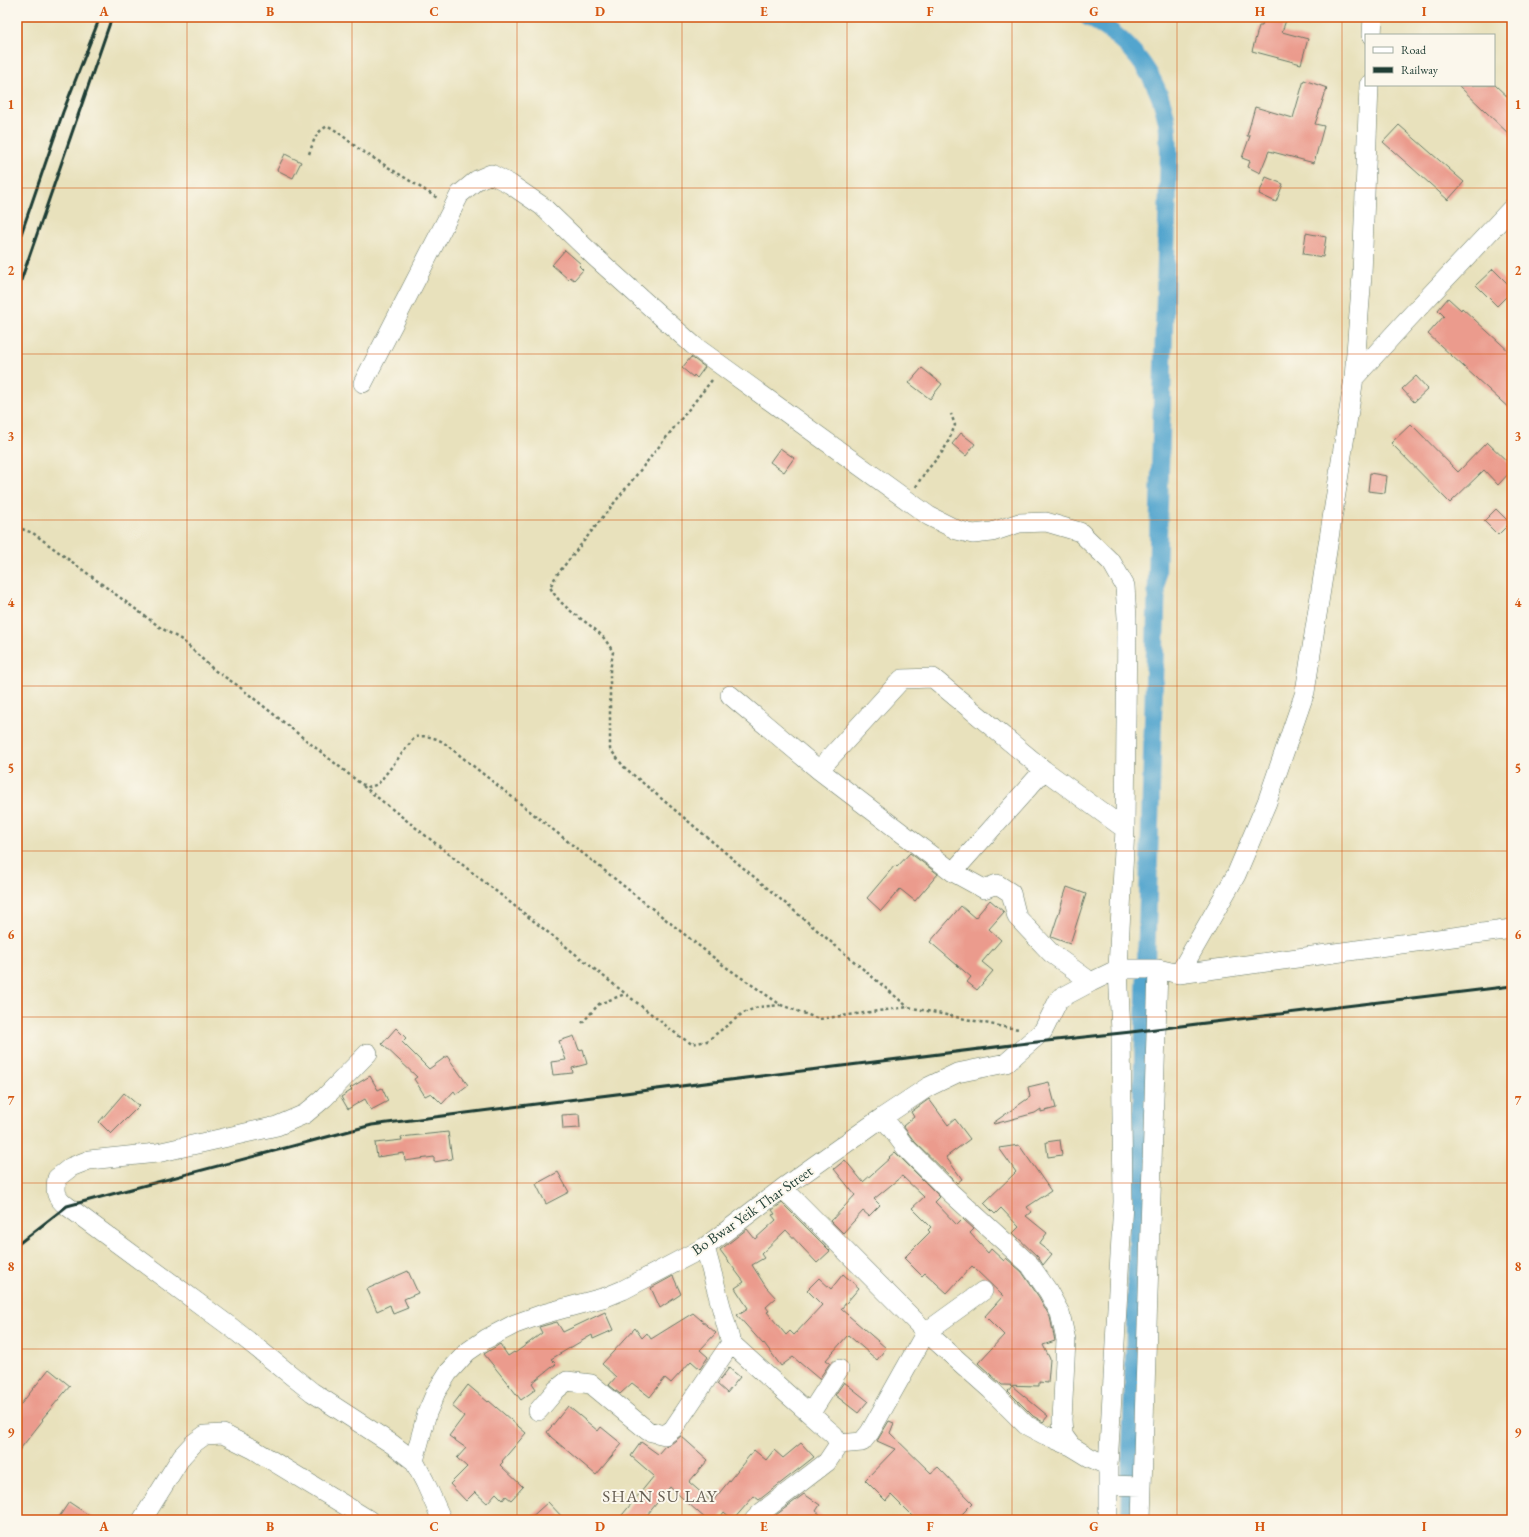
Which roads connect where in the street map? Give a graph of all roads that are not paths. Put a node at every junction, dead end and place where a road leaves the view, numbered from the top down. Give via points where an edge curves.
1 (1373, 17) edge
2 (1372, 34) edge
3 (1369, 86) edge
4 (1512, 208) edge
5 (1354, 378) junction
6 (363, 383) dead end
7 (730, 695) dead end
8 (819, 770) junction
9 (1044, 770) junction
10 (1125, 829) junction
11 (953, 872) junction
12 (1512, 929) edge
13 (1126, 969) junction
14 (1158, 970) junction
15 (1179, 974) junction
16 (1091, 982) junction
17 (368, 1053) dead end
18 (883, 1117) junction
19 (784, 1188) junction
20 (705, 1247) junction
21 (983, 1291) dead end
22 (926, 1332) junction
23 (731, 1343) junction
24 (839, 1369) dead end
25 (538, 1411) dead end
26 (810, 1414) junction
27 (839, 1444) junction
28 (1071, 1446) junction
29 (414, 1461) junction
30 (1108, 1466) junction
31 (1126, 1486) junction
32 (142, 1520) edge
33 (369, 1520) edge
34 (442, 1520) edge
35 (754, 1520) edge
36 (1108, 1520) edge
37 (1141, 1520) edge

1 - 2 street
3 - 5 street via 1362,275
4 - 5 street
5 - 15 street via 1305,692 1267,802 1236,875
6 - 10 street via 460,194 477,180 491,174 510,184 542,206 693,345 929,516 957,530 973,534 992,532 1019,523 1046,522 1080,532 1112,563 1125,586 1127,618
7 - 8 street
8 - 9 street via 902,679 933,678
8 - 11 street
9 - 10 street
9 - 11 street
10 - 13 street
11 - 16 street via 984,888 997,884 1011,893 1017,917 1051,953
12 - 15 street
13 - 14 street
13 - 16 street, Bo Bwar Yeik Thar Street
13 - 30 street via 1121,1032 1123,1202
14 - 15 street
14 - 31 street
16 - 18 street, Bo Bwar Yeik Thar Street via 1059,999 1043,1031 1006,1063 957,1073 928,1087
17 - 29 street via 337,1086 305,1114 277,1126 157,1153 89,1160 71,1167 57,1178 55,1191 67,1206 232,1328 312,1392
18 - 19 street, Bo Bwar Yeik Thar Street
18 - 28 street via 906,1148 1030,1265 1060,1312 1066,1340 1063,1435
19 - 20 street, Bo Bwar Yeik Thar Street
19 - 22 street
20 - 23 street
20 - 29 street, Bo Bwar Yeik Thar Street via 606,1297 514,1324 467,1352 448,1373 436,1392
21 - 22 street
22 - 27 street via 870,1432 862,1442
22 - 28 street via 1026,1425
23 - 25 street via 673,1429 665,1435 648,1431 591,1384 567,1381
23 - 26 street
24 - 26 street
26 - 27 street via 834,1435
27 - 35 street via 827,1462
28 - 30 street
29 - 34 street
30 - 31 street
31 - 36 street
31 - 37 street
32 - 33 street via 182,1456 194,1443 205,1435 223,1434 253,1449

